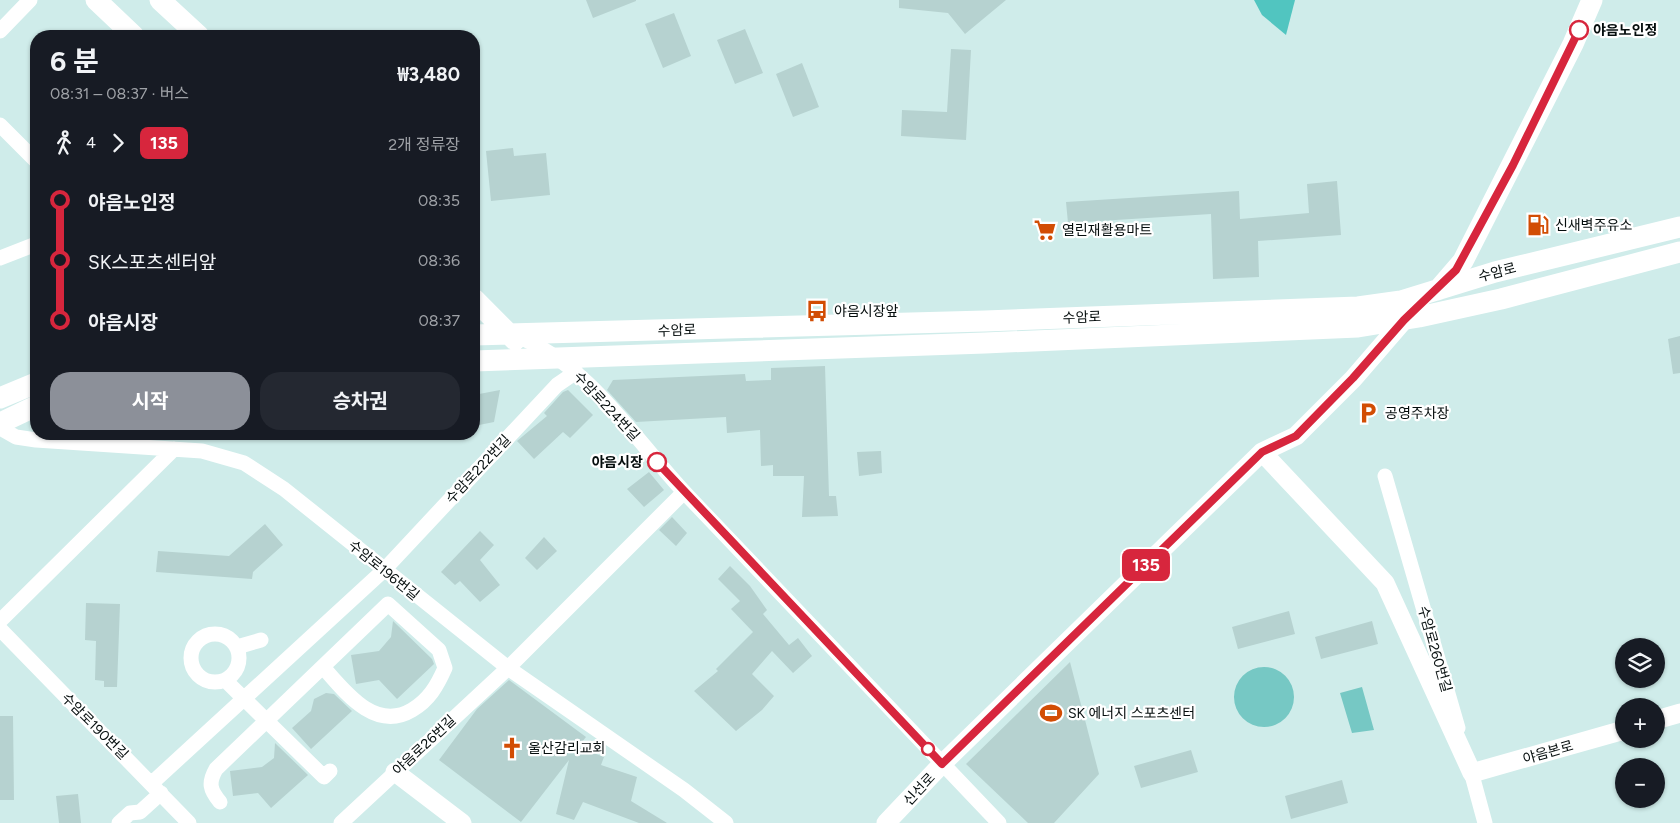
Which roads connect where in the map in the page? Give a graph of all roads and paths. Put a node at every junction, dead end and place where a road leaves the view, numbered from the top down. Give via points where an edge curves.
1 (30, 0) edge
2 (96, 0) edge
3 (160, 0) edge
4 (1592, 0) edge
5 (0, 30) edge
6 (128, 30) edge
7 (192, 30) edge
8 (0, 125) edge
9 (30, 155) edge
10 (1680, 227) edge
11 (30, 246) edge
12 (1680, 252) edge
13 (0, 258) edge
14 (1438, 290) junction
15 (480, 305) edge
16 (1404, 320) junction
17 (511, 334) junction
18 (480, 335) edge
19 (480, 347) edge
20 (519, 360) junction
21 (480, 361) edge
22 (568, 365) junction
23 (30, 386) edge
24 (0, 398) edge
25 (30, 409) edge
26 (0, 423) edge
27 (0, 428) edge
28 (30, 439) edge
29 (36, 440) edge
30 (174, 449) junction
31 (1262, 452) junction
32 (1385, 476) dead end
33 (684, 492) junction
34 (384, 570) junction
35 (0, 621) edge
36 (0, 629) edge
37 (261, 640) dead end
38 (237, 647) junction
39 (322, 667) junction
40 (508, 668) junction
41 (226, 681) junction
42 (246, 698) junction
43 (1680, 713) edge
44 (1665, 717) edge
45 (268, 721) junction
46 (1615, 733) edge
47 (942, 764) junction
48 (330, 771) dead end
49 (1472, 774) junction
50 (391, 775) junction
51 (156, 788) junction
52 (220, 802) dead end
53 (141, 817) edge
54 (119, 823) edge
55 (189, 823) edge
56 (340, 823) edge
57 (444, 823) edge
58 (462, 823) edge
59 (726, 823) edge
60 (886, 823) edge
61 (999, 823) edge
62 (1485, 823) edge

1 - 5 street
2 - 6 main road
3 - 7 main road
4 - 14 main road via 1565,61 1463,261
8 - 9 street
10 - 14 main road, 수암로 via 1495,272
11 - 13 street
12 - 16 main road, 수암로 via 1501,299
14 - 16 main road
14 - 17 main road, 수암로 via 1358,307
15 - 17 main road
16 - 22 main road, 수암로 via 1348,327
16 - 31 street, 신선로 via 1296,436
17 - 18 main road, 수암로
17 - 20 main road via 519,348
17 - 22 street, 수암로224번길 via 538,345
19 - 20 main road
20 - 21 main road, 수암로
20 - 22 main road, 수암로
22 - 33 street, 수암로224번길
22 - 34 street, 수암로222번길 via 557,385
23 - 24 main road
25 - 26 main road
27 - 28 street, 수암로196번길 via 16,437
29 - 30 street, 수암로196번길
30 - 34 street, 수암로196번길 via 202,451 244,463 284,489
30 - 35 street
31 - 47 street, 신선로
31 - 49 street via 1385,584
32 - 49 street, 수암로260번길
33 - 40 street, 야음로26번길
33 - 47 street, 수암로224번길
34 - 40 street, 수암로196번길
34 - 42 street, 수암로222번길
36 - 51 street, 수암로190번길
37 - 38 street
38 - 41 street via 237,670
38 - 41 street via 225,636 209,635 195,644 192,651 190,659 196,674 210,682
39 - 39 street via 388,604 439,650 445,668 436,690 417,707 404,715 387,718 373,714 356,701
39 - 45 street
40 - 50 street, 야음로26번길
40 - 59 street, 수암로196번길 via 684,790
41 - 42 street
42 - 45 street
42 - 51 street, 수암로222번길
43 - 44 street
45 - 48 street via 324,777
45 - 52 street via 216,769 210,779 210,787
46 - 49 street, 야음본로
47 - 60 street, 신선로
47 - 61 street, 수암로224번길
49 - 62 street, 수암로260번길
50 - 56 street, 야음로26번길
50 - 57 street
50 - 58 street
51 - 53 street, 수암로222번길
51 - 55 street, 수암로190번길
53 - 54 street, 수암로222번길 via 130,813

